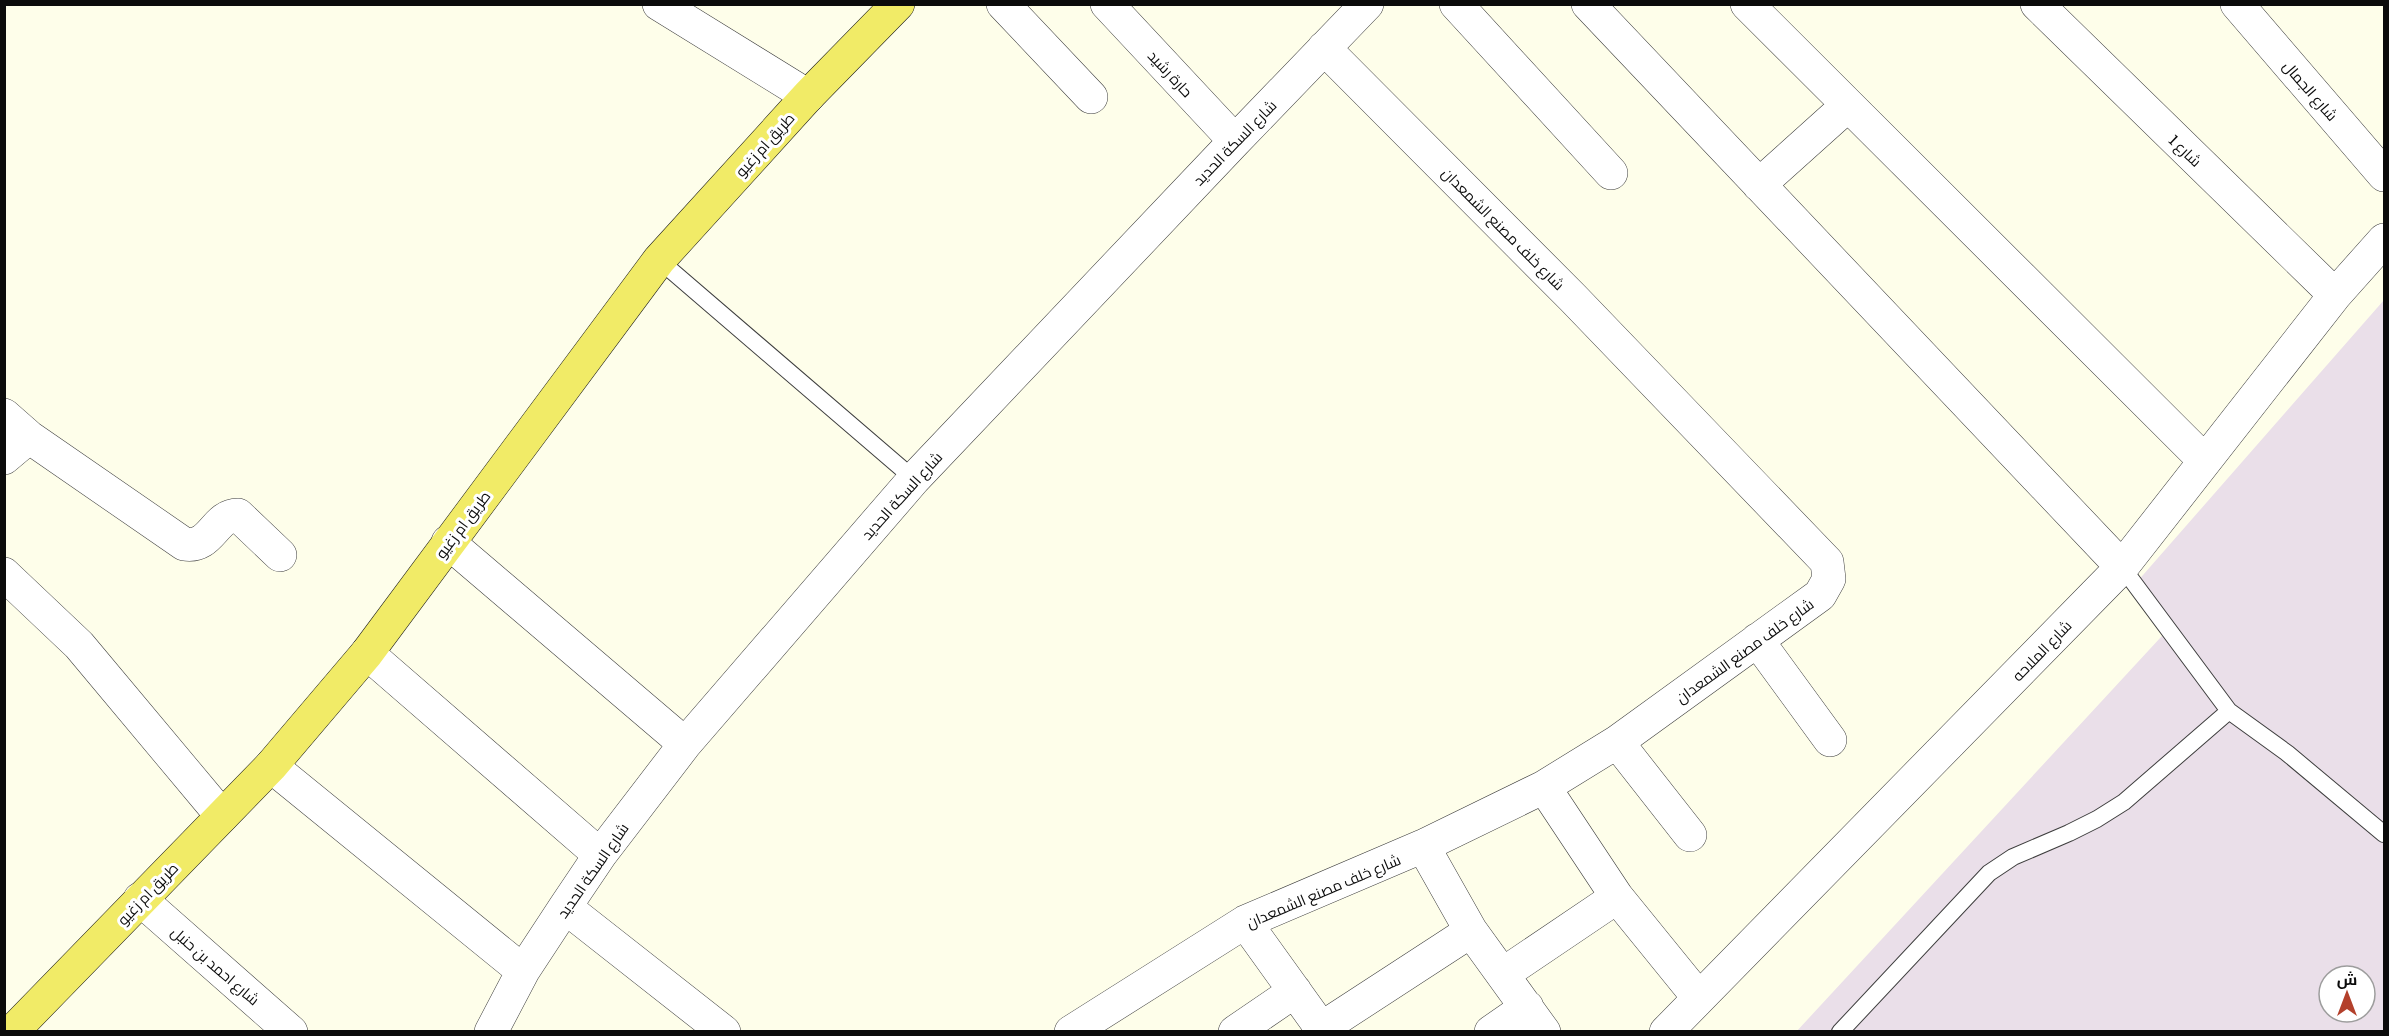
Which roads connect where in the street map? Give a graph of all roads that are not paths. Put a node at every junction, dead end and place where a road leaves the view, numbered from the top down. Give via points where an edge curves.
1 (659, 4) edge
2 (898, 4) edge
3 (1003, 4) edge
4 (1107, 4) edge
5 (1367, 4) edge
6 (1456, 4) edge
7 (1588, 4) edge
8 (1747, 4) edge
9 (2037, 4) edge
10 (2237, 4) edge
11 (1324, 48) junction
12 (808, 96) junction
13 (1091, 97) dead end
14 (1848, 105) junction
15 (1234, 141) junction
16 (1611, 173) dead end
17 (2385, 175) edge
18 (1759, 185) junction
19 (2385, 240) edge
20 (659, 260) junction
21 (2335, 295) junction
22 (4, 415) edge
23 (17, 448) edge
24 (2205, 461) junction
25 (914, 479) junction
26 (448, 542) junction
27 (280, 555) dead end
28 (2122, 567) junction
29 (4, 574) edge
30 (1757, 640) junction
31 (367, 653) junction
32 (2229, 711) junction
33 (1830, 740) dead end
34 (1617, 742) junction
35 (685, 744) junction
36 (271, 766) junction
37 (1544, 787) junction
38 (222, 816) junction
39 (2385, 834) edge
40 (1690, 835) dead end
41 (1423, 846) junction
42 (600, 855) junction
43 (1617, 897) junction
44 (140, 899) junction
45 (565, 907) junction
46 (1245, 922) junction
47 (1471, 931) junction
48 (523, 971) junction
49 (1503, 974) junction
50 (1295, 991) junction
51 (1699, 998) junction
52 (1535, 1019) edge
53 (22, 1029) edge
54 (1323, 1030) edge
55 (291, 1032) edge
56 (491, 1032) edge
57 (724, 1032) edge
58 (1071, 1032) edge
59 (1235, 1032) edge
60 (1491, 1032) edge
61 (1666, 1032) edge
62 (1840, 1032) edge

1 - 12 street
2 - 12 main road, طريق ام زغيو
3 - 13 street
4 - 15 street, حارة رشيد
5 - 11 street, شارع السكة الحديد
6 - 16 street
7 - 18 street
8 - 14 street
9 - 21 street, شارع 1
10 - 17 street, شارع الجمال
11 - 15 street, شارع السكة الحديد
11 - 30 street, شارع خلف مصنع الشمعدان via 1574,298 1827,562 1829,579 1820,595
12 - 20 main road, طريق ام زغيو
14 - 18 street
14 - 24 street
15 - 25 street, شارع السكة الحديد
18 - 28 street
19 - 21 street, شارع الملاحه
20 - 25 lane
20 - 26 main road, طريق ام زغيو
21 - 24 street, شارع الملاحه
22 - 23 street
23 - 27 street via 184,544 200,544 227,517 238,515
24 - 28 street, شارع الملاحه
25 - 35 street, شارع السكة الحديد
26 - 31 main road, طريق ام زغيو
26 - 35 street
28 - 32 lane
28 - 51 street, شارع الملاحه
29 - 38 street via 87,653
30 - 33 street
30 - 34 street, شارع خلف مصنع الشمعدان
31 - 36 main road, طريق ام زغيو
31 - 42 street
32 - 39 lane
32 - 62 lane via 2124,802 1989,873
34 - 37 street, شارع خلف مصنع الشمعدان
34 - 40 street
35 - 42 street, شارع السكة الحديد
36 - 38 main road, طريق ام زغيو
36 - 48 street
37 - 41 street, شارع خلف مصنع الشمعدان
37 - 43 street
38 - 44 main road, طريق ام زغيو
41 - 46 street, شارع خلف مصنع الشمعدان
41 - 47 street
42 - 45 street, شارع السكة الحديد
43 - 49 street
43 - 51 street
44 - 53 main road, طريق ام زغيو
44 - 55 street, شارع احمد بن حنبل
45 - 48 street, شارع السكة الحديد
45 - 57 street
46 - 50 street
46 - 58 street, شارع خلف مصنع الشمعدان
47 - 49 street
47 - 54 street
48 - 56 street, شارع السكة الحديد
49 - 52 street
50 - 54 street
50 - 59 street
51 - 61 street, شارع الملاحه
52 - 60 street

